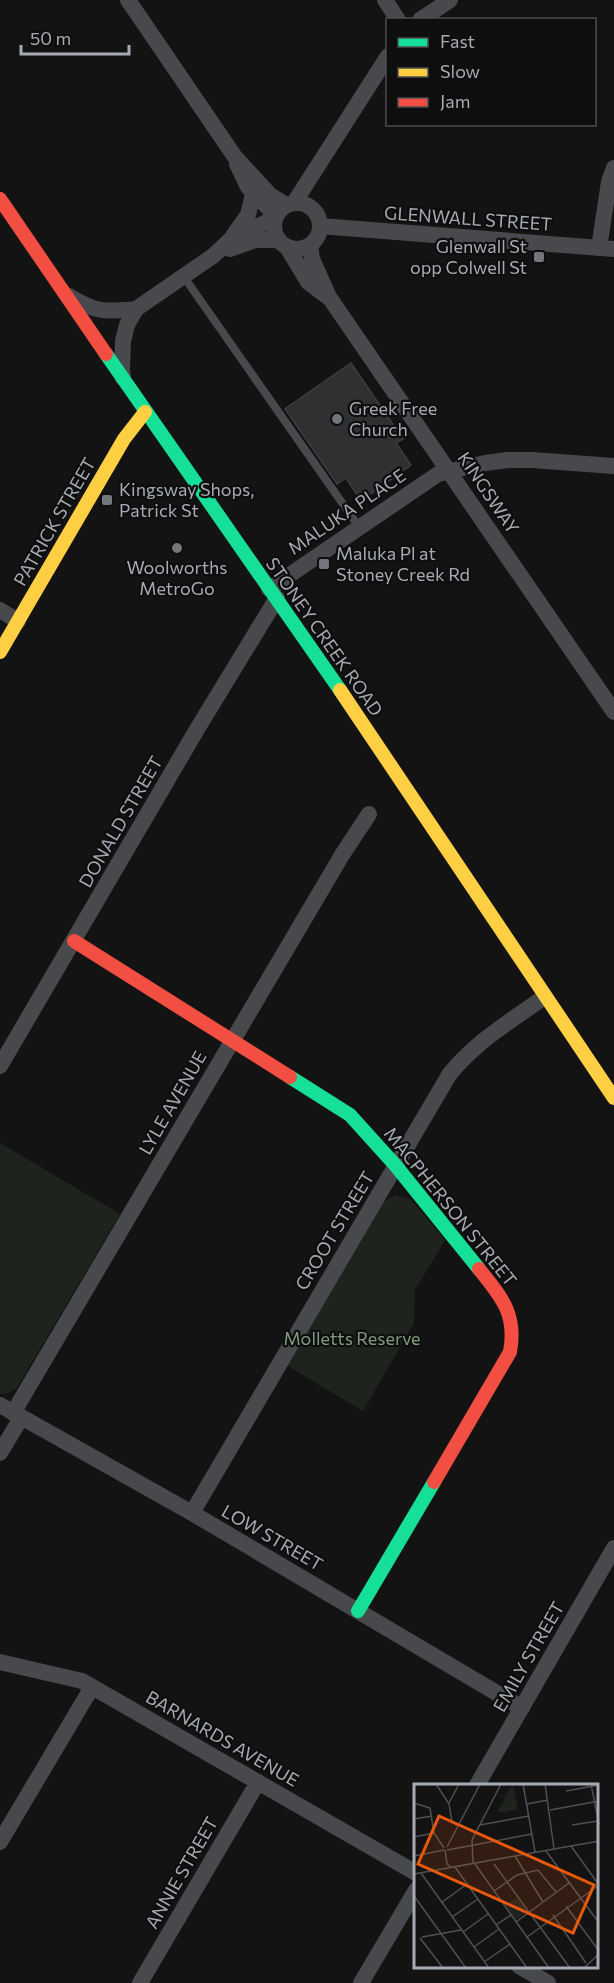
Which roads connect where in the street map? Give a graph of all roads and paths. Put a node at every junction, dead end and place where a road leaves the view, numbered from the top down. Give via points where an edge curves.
1 (128, 0) edge
2 (385, 0) edge
3 (450, 0) edge
4 (397, 18) edge
5 (423, 18) edge
6 (386, 59) edge
7 (235, 157) junction
8 (614, 168) edge
9 (253, 194) junction
10 (0, 199) edge
11 (288, 210) junction
12 (320, 226) junction
13 (231, 239) junction
14 (283, 243) junction
15 (310, 245) junction
16 (607, 248) edge
17 (213, 256) junction
18 (184, 277) junction
19 (64, 292) junction
20 (329, 297) junction
21 (136, 309) junction
22 (124, 381) junction
23 (145, 412) junction
24 (614, 466) edge
25 (449, 471) junction
26 (359, 527) junction
27 (273, 594) junction
28 (0, 610) edge
29 (18, 621) junction
30 (0, 652) edge
31 (614, 712) edge
32 (369, 814) dead end
33 (74, 941) junction
34 (544, 997) junction
35 (232, 1041) junction
36 (0, 1066) edge
37 (614, 1098) edge
38 (396, 1166) junction
39 (11, 1412) edge
40 (0, 1454) edge
41 (192, 1513) junction
42 (614, 1548) edge
43 (358, 1611) junction
44 (0, 1662) edge
45 (92, 1687) junction
46 (522, 1708) junction
47 (258, 1782) junction
48 (478, 1784) edge
49 (0, 1842) edge
50 (414, 1872) edge
51 (414, 1893) edge
52 (522, 1968) edge
53 (140, 1983) edge
54 (361, 1983) edge
55 (548, 1983) edge

1 - 7 street
2 - 4 street
3 - 5 street
6 - 11 street via 311,177 307,197
7 - 9 street
7 - 11 street
8 - 16 street via 609,182
9 - 11 street
9 - 13 street via 248,215
10 - 19 street, STONEY CREEK ROAD
11 - 12 street via 319,219
11 - 13 street
11 - 14 street via 274,229
12 - 15 street
12 - 16 street, GLENWALL STREET
13 - 17 street
14 - 15 street via 303,248
14 - 17 street via 255,240
14 - 20 street, KINGSWAY via 308,282
15 - 20 street, KINGSWAY
17 - 18 street
18 - 21 street
18 - 26 lane
19 - 21 street via 94,309
19 - 22 street, STONEY CREEK ROAD
20 - 25 street, KINGSWAY
21 - 22 street via 123,341
22 - 23 street, STONEY CREEK ROAD
23 - 27 street, STONEY CREEK ROAD
23 - 29 street, PATRICK STREET via 124,439
24 - 25 street, MALUKA PLACE via 508,460
25 - 26 street, MALUKA PLACE via 431,478
25 - 31 street, KINGSWAY
26 - 27 street, MALUKA PLACE
27 - 33 street, DONALD STREET
27 - 34 street, STONEY CREEK ROAD
28 - 29 street
29 - 30 street, PATRICK STREET
32 - 35 street, LYLE AVENUE
33 - 35 street, MACPHERSON STREET
33 - 36 street, DONALD STREET
34 - 37 street, STONEY CREEK ROAD
34 - 38 street, CROOT STREET via 462,1059
35 - 38 street, MACPHERSON STREET via 350,1115
35 - 39 street, LYLE AVENUE
38 - 41 street, CROOT STREET
38 - 43 street, MACPHERSON STREET via 501,1297 511,1316 514,1337 510,1352
39 - 40 street, LYLE AVENUE
39 - 41 street, LOW STREET
41 - 43 street, LOW STREET
42 - 46 street, EMILY STREET
43 - 46 street, LOW STREET
44 - 45 street, BARNARDS AVENUE via 70,1677
45 - 47 street, BARNARDS AVENUE
45 - 49 street
46 - 48 street, EMILY STREET
47 - 50 street, BARNARDS AVENUE
47 - 53 street, ANNIE STREET
51 - 54 street
52 - 55 street

